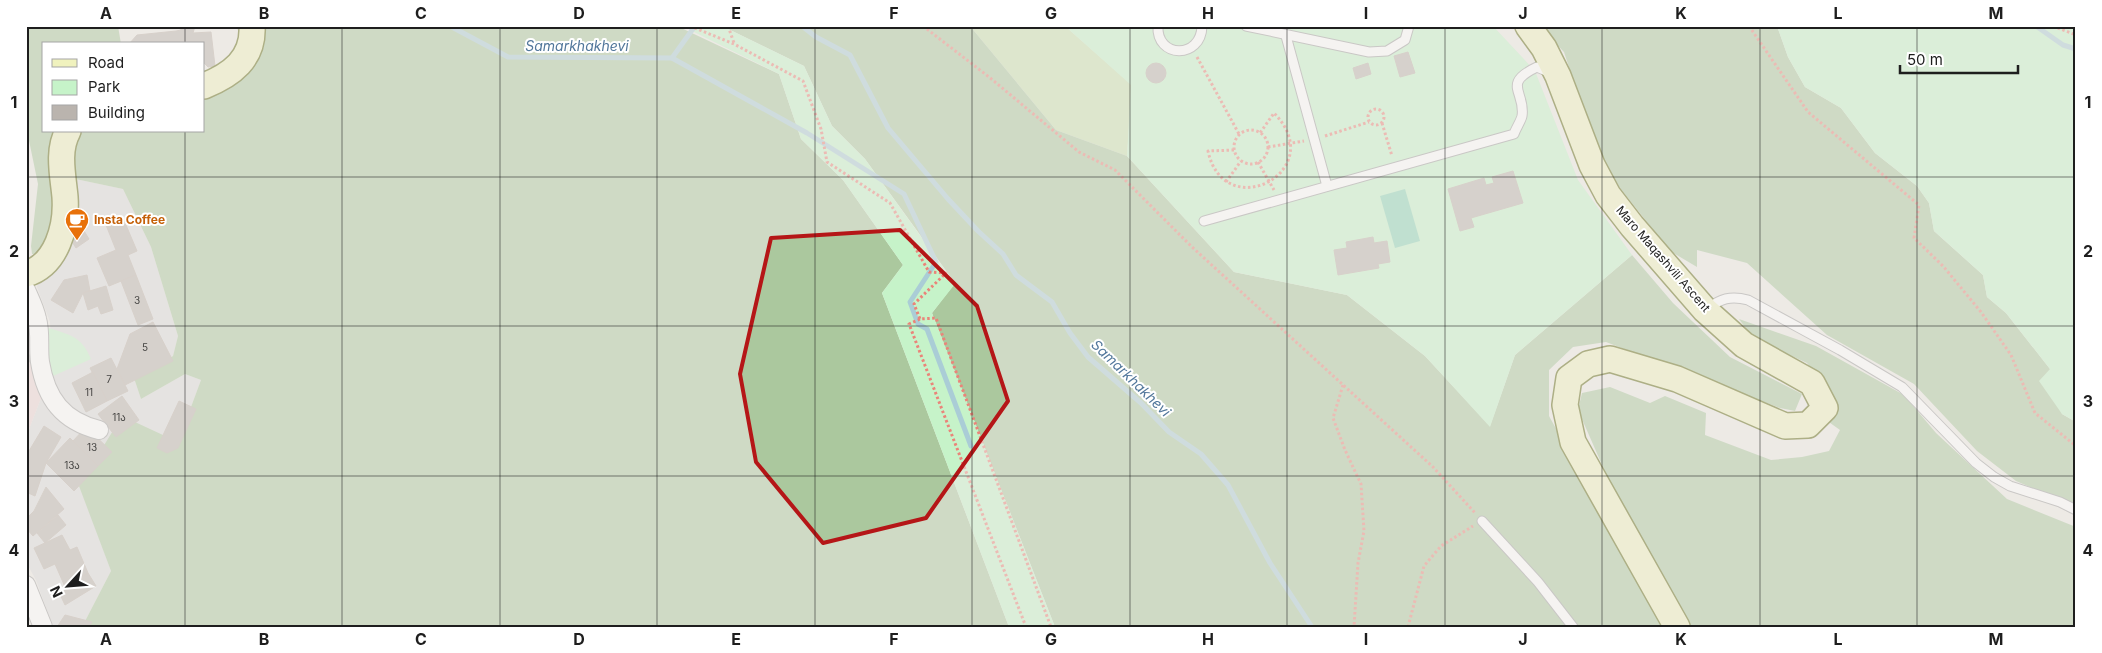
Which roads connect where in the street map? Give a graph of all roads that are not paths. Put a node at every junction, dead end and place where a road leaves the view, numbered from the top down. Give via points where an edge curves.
1 (252, 26) edge
2 (1158, 26) edge
3 (1202, 26) edge
4 (1246, 26) edge
5 (1409, 26) edge
6 (1528, 26) edge
7 (1286, 36) junction
8 (1558, 76) junction
9 (205, 86) edge
10 (68, 132) edge
11 (1327, 186) junction
12 (1204, 221) dead end
13 (26, 274) edge
14 (26, 290) edge
15 (1705, 310) junction
16 (99, 430) dead end
17 (2076, 510) edge
18 (1482, 520) road end
19 (26, 585) edge
20 (43, 627) edge
21 (1573, 627) edge
22 (1677, 627) edge

1 - 9 main road via 251,47 239,66
2 - 3 lane via 1159,37 1168,48 1182,51 1199,40
4 - 7 lane
5 - 7 lane via 1405,40 1387,51 1369,52
6 - 8 main road, Maro Maqashvili Ascent
7 - 11 lane
8 - 11 lane via 1536,67 1523,73 1516,86 1522,114 1514,134
8 - 15 main road, Maro Maqashvili Ascent via 1592,164 1608,195
10 - 13 main road via 62,158 65,198 60,236 49,261
11 - 12 lane
14 - 16 street via 38,320 40,362 47,391 59,408 80,425
15 - 17 lane via 1727,298 1748,300 1902,387 1976,463 1994,477
15 - 22 main road, Maro Maqashvili Ascent via 1744,345 1812,383 1825,408 1808,425 1786,426 1677,379 1610,359 1588,364 1569,378 1564,405 1573,442
18 - 21 lane
19 - 20 street

